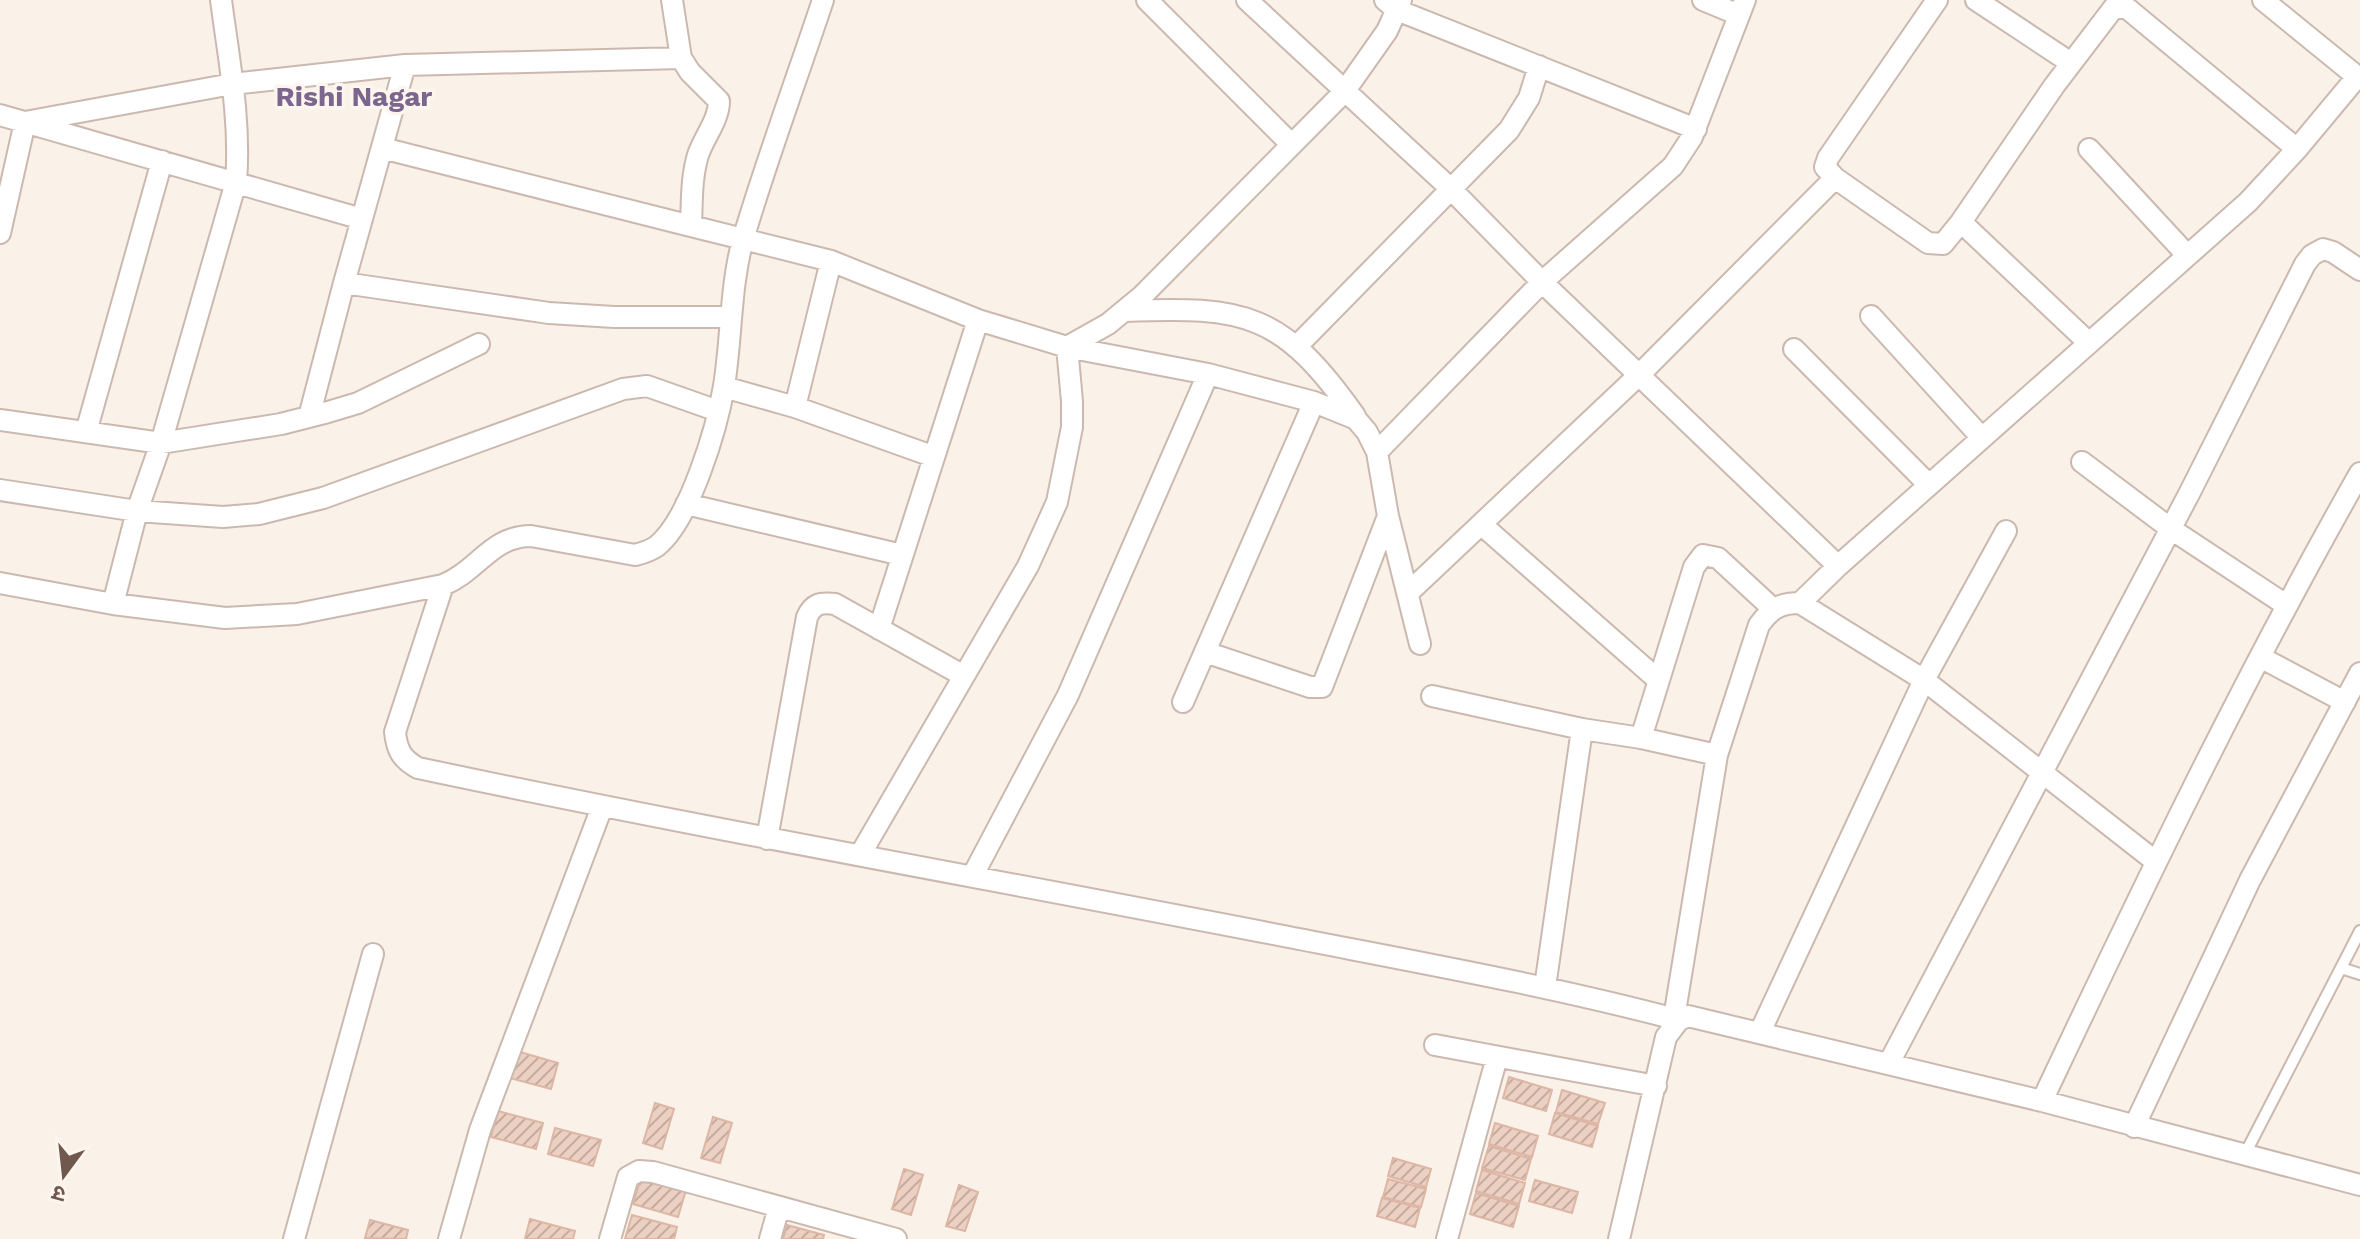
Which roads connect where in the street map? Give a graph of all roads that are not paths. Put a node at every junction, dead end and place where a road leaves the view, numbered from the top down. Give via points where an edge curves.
1 (221, 0) edge
2 (672, 0) edge
3 (823, 0) edge
4 (1147, 0) edge
5 (1247, 0) edge
6 (1703, 0) edge
7 (1937, 0) edge
8 (1976, 0) edge
9 (2263, 0) edge
10 (1395, 3) edge
11 (1742, 8) edge
12 (681, 58) junction
13 (2071, 63) junction
14 (405, 65) junction
15 (1539, 66) junction
16 (2358, 78) edge
17 (232, 84) junction
18 (1344, 92) junction
19 (0, 115) edge
20 (25, 122) junction
21 (1696, 129) junction
22 (1291, 144) junction
23 (382, 148) junction
24 (2089, 149) dead end
25 (2297, 149) junction
26 (162, 161) junction
27 (1835, 178) junction
28 (236, 182) junction
29 (1451, 189) junction
30 (362, 219) junction
31 (1961, 222) junction
32 (691, 226) junction
33 (0, 233) edge
34 (743, 239) junction
35 (2187, 255) junction
36 (831, 261) junction
37 (2360, 270) edge
38 (1542, 282) junction
39 (344, 283) junction
40 (1125, 311) junction
41 (1871, 316) dead end
42 (731, 317) junction
43 (978, 320) junction
44 (2089, 343) junction
45 (479, 344) dead end
46 (1297, 346) junction
47 (1067, 347) junction
48 (1794, 349) dead end
49 (1208, 374) junction
50 (1640, 374) junction
51 (724, 387) junction
52 (1314, 402) junction
53 (795, 407) junction
54 (718, 411) junction
55 (309, 417) junction
56 (1356, 419) junction
57 (0, 420) edge
58 (86, 432) junction
59 (1982, 438) junction
60 (161, 443) junction
61 (1377, 452) junction
62 (932, 456) junction
63 (2082, 462) dead end
64 (2360, 473) edge
65 (1929, 485) junction
66 (0, 490) edge
67 (2354, 496) edge
68 (686, 504) junction
69 (137, 511) junction
70 (1388, 516) junction
71 (1482, 525) junction
72 (2171, 529) junction
73 (2006, 531) dead end
74 (902, 555) junction
75 (1838, 566) junction
76 (0, 583) edge
77 (443, 585) junction
78 (1408, 593) junction
79 (1800, 603) junction
80 (113, 604) junction
81 (2286, 605) junction
82 (1772, 608) junction
83 (879, 629) junction
84 (1420, 644) dead end
85 (1205, 652) junction
86 (2260, 657) junction
87 (2360, 673) edge
88 (964, 676) junction
89 (1657, 679) junction
90 (1924, 680) junction
91 (1432, 696) dead end
92 (1183, 702) dead end
93 (2345, 702) junction
94 (1582, 729) junction
95 (1641, 738) junction
96 (1717, 755) junction
97 (2043, 771) junction
98 (602, 807) junction
99 (767, 839) junction
100 (860, 855) junction
101 (2155, 861) junction
102 (973, 875) junction
103 (2360, 931) edge
104 (373, 954) dead end
105 (2341, 968) junction
106 (2360, 974) edge
107 (1545, 987) junction
108 (1676, 1019) junction
109 (1760, 1032) junction
110 (1435, 1045) dead end
111 (1497, 1057) junction
112 (1889, 1063) junction
113 (1656, 1086) junction
114 (2042, 1101) junction
115 (2134, 1127) junction
116 (2245, 1154) junction
117 (2360, 1185) edge
118 (779, 1207) junction
119 (294, 1239) edge
120 (449, 1239) edge
121 (610, 1239) edge
122 (770, 1239) edge
123 (896, 1239) edge
124 (1447, 1239) edge
125 (1619, 1239) edge

1 - 17 street
2 - 12 street
3 - 34 street
4 - 22 street
5 - 18 street
6 - 11 street
7 - 27 street via 1828,158 1825,167
8 - 13 street
9 - 16 street
10 - 15 street
10 - 18 street via 1387,31
11 - 21 street
12 - 14 street
12 - 32 street via 719,101 693,176
13 - 25 street via 2110,11 2121,6
13 - 31 street
14 - 17 street
14 - 23 street
15 - 21 street
15 - 29 street via 1521,115
16 - 25 street
17 - 20 street
17 - 28 street
18 - 22 street
18 - 29 street
19 - 20 street
20 - 26 street
20 - 33 street
21 - 38 street via 1673,166
22 - 40 street
23 - 30 street
23 - 32 street
24 - 35 street
25 - 35 street via 2248,202
26 - 28 street
26 - 58 street
27 - 31 street via 1928,243 1943,244
27 - 50 street
28 - 30 street
28 - 60 street
29 - 38 street
29 - 46 street
30 - 39 street
31 - 44 street
32 - 34 street
34 - 36 street
34 - 42 street
35 - 44 street
36 - 43 street
36 - 53 street
37 - 72 street via 2333,252 2323,249 2312,255
38 - 50 street
38 - 61 street
39 - 42 street via 549,313
39 - 55 street
40 - 46 street via 1221,311 1266,326
40 - 47 street
41 - 59 street
42 - 51 street
43 - 47 street
43 - 62 street
44 - 59 street
45 - 55 street via 358,403
46 - 56 street
47 - 49 street
47 - 88 street via 1072,427 1057,502 1028,566
48 - 65 street
49 - 52 street
49 - 102 street via 1068,695
50 - 71 street
50 - 75 street
51 - 53 street
51 - 54 street
52 - 56 street
52 - 85 street
53 - 62 street
54 - 68 street
54 - 69 street via 647,386 623,389 290,507 223,517
55 - 60 street
56 - 61 street
57 - 58 street
58 - 60 street
59 - 65 street
60 - 69 street
61 - 70 street
62 - 74 street
63 - 72 street
64 - 67 street
65 - 75 street
66 - 69 street
67 - 81 street
68 - 74 street
68 - 77 street via 648,552 635,555 514,536
69 - 80 street
70 - 78 street
70 - 85 street via 1322,687
71 - 78 street
71 - 89 street
72 - 81 street
72 - 97 street
73 - 90 street
74 - 83 street
75 - 79 street
76 - 80 street
77 - 80 street via 255,618
77 - 98 street via 395,732 405,760 418,768
78 - 84 street
79 - 82 street
79 - 90 street
81 - 86 street
82 - 89 street via 1718,558 1703,555 1694,567
82 - 96 street via 1759,625
83 - 88 street
83 - 99 street via 835,604 821,602 807,617
85 - 92 street
86 - 93 street
86 - 101 street
87 - 93 street
88 - 100 street
89 - 95 street
90 - 97 street
90 - 109 street
91 - 94 street
93 - 115 street via 2250,880
94 - 95 street
94 - 107 street
95 - 96 street
96 - 108 street
97 - 101 street
97 - 112 street
98 - 99 street
98 - 120 street via 480,1130
99 - 100 street
100 - 102 street
101 - 114 street
102 - 107 street
103 - 105 lane
104 - 119 street
105 - 106 lane
105 - 116 lane
107 - 108 street
108 - 109 street via 1688,1016
108 - 113 street via 1666,1037
109 - 112 street
110 - 111 street
111 - 113 street
111 - 124 street
112 - 114 street
113 - 125 street
114 - 115 street
115 - 116 street
116 - 117 street
118 - 121 street via 639,1171 628,1177
118 - 122 street
118 - 123 street

